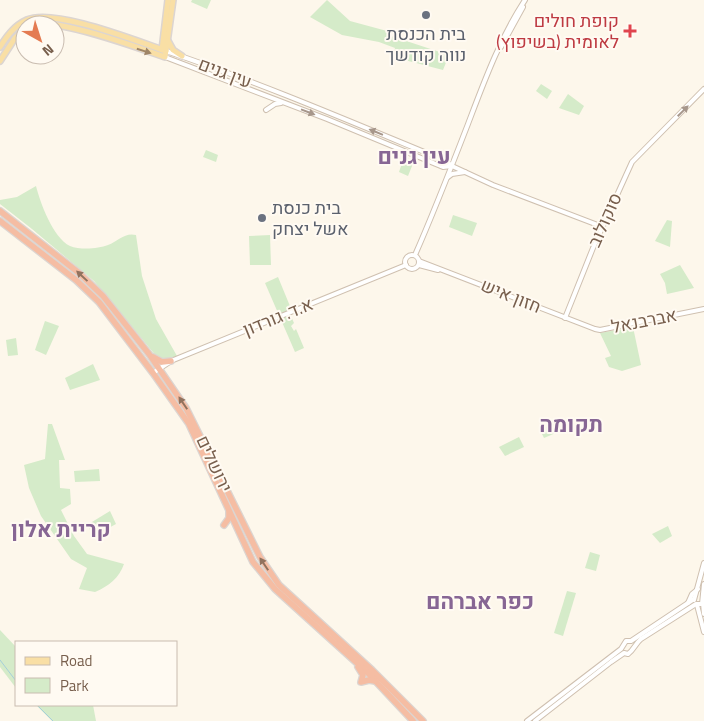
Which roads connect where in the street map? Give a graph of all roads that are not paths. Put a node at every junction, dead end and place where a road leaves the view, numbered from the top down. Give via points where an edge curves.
1 (168, 0) edge
2 (173, 0) edge
3 (526, 0) edge
4 (65, 26) edge
5 (15, 38) edge
6 (167, 39) junction
7 (0, 47) edge
8 (164, 50) junction
9 (163, 56) junction
10 (182, 56) junction
11 (0, 61) edge
12 (704, 89) edge
13 (284, 103) junction
14 (266, 110) dead end
15 (452, 166) junction
16 (465, 172) junction
17 (446, 179) junction
18 (0, 210) edge
19 (0, 221) edge
20 (603, 227) junction
21 (415, 255) junction
22 (419, 263) junction
23 (406, 265) junction
24 (704, 309) edge
25 (565, 318) junction
26 (148, 354) junction
27 (169, 362) junction
28 (160, 369) junction
29 (153, 373) junction
30 (166, 378) junction
31 (229, 509) junction
32 (239, 531) junction
33 (704, 563) edge
34 (704, 584) edge
35 (698, 589) junction
36 (702, 597) junction
37 (695, 598) junction
38 (703, 603) edge
39 (688, 604) junction
40 (696, 604) junction
41 (687, 610) junction
42 (702, 614) edge
43 (704, 632) edge
44 (328, 637) junction
45 (631, 640) junction
46 (635, 646) junction
47 (622, 651) junction
48 (377, 682) junction
49 (413, 721) edge
50 (423, 721) edge
51 (527, 721) edge
52 (535, 721) edge

1 - 8 main road
2 - 6 main road
3 - 15 street via 489,70
4 -> 9 main road, עין גנים
5 - 11 main road
6 - 8 main road
6 - 10 main road via 173,50
7 - 8 main road, עין גנים via 18,25 40,17 94,28
8 - 9 main road
8 - 10 street, עין גנים
9 - 13 street, עין גנים
15 -> 10 street, עין גנים via 390,138
20 -> 12 street, סוקולוב via 632,162
13 - 14 street
13 -> 15 street, עין גנים via 443,167
15 - 16 street, עין גנים
15 - 17 street
16 - 17 street via 452,174
16 - 20 street, עין גנים
17 - 21 street
26 -> 18 highway, ירושלים via 103,296
19 - 29 highway, ירושלים via 99,302
20 - 25 street, סוקולוב
21 - 22 street
21 - 23 street via 407,258
22 - 23 street via 413,269
22 - 25 street, חזון איש via 458,275
23 - 27 street, א.ד. גורדון
24 - 25 street, אברבנאל via 600,330
26 - 27 highway
26 - 28 highway, ירושלים
27 - 28 street, א.ד. גורדון
27 - 30 highway
28 - 29 street, א.ד. גורדון
28 - 30 highway, ירושלים
29 - 31 highway, ירושלים via 188,424
50 -> 30 highway, ירושלים via 279,584 260,557 199,432
31 - 32 highway, ירושלים
31 - 32 highway via 229,518 224,525
32 - 44 highway, ירושלים via 254,562 275,589
33 - 35 street
34 - 36 street
35 - 37 street
35 - 39 street
36 - 37 street
36 - 38 street
37 - 39 street
37 - 40 street
38 - 40 street
38 - 42 street
39 - 45 street
40 - 41 street
40 - 42 street
41 - 42 street
41 - 46 street
42 - 43 street
44 - 48 highway, ירושלים
44 - 48 highway via 360,669 363,675 361,682
45 - 46 street
45 - 47 street via 624,642
46 - 47 street via 628,654
47 - 51 street
47 - 52 street
48 - 49 highway, ירושלים

